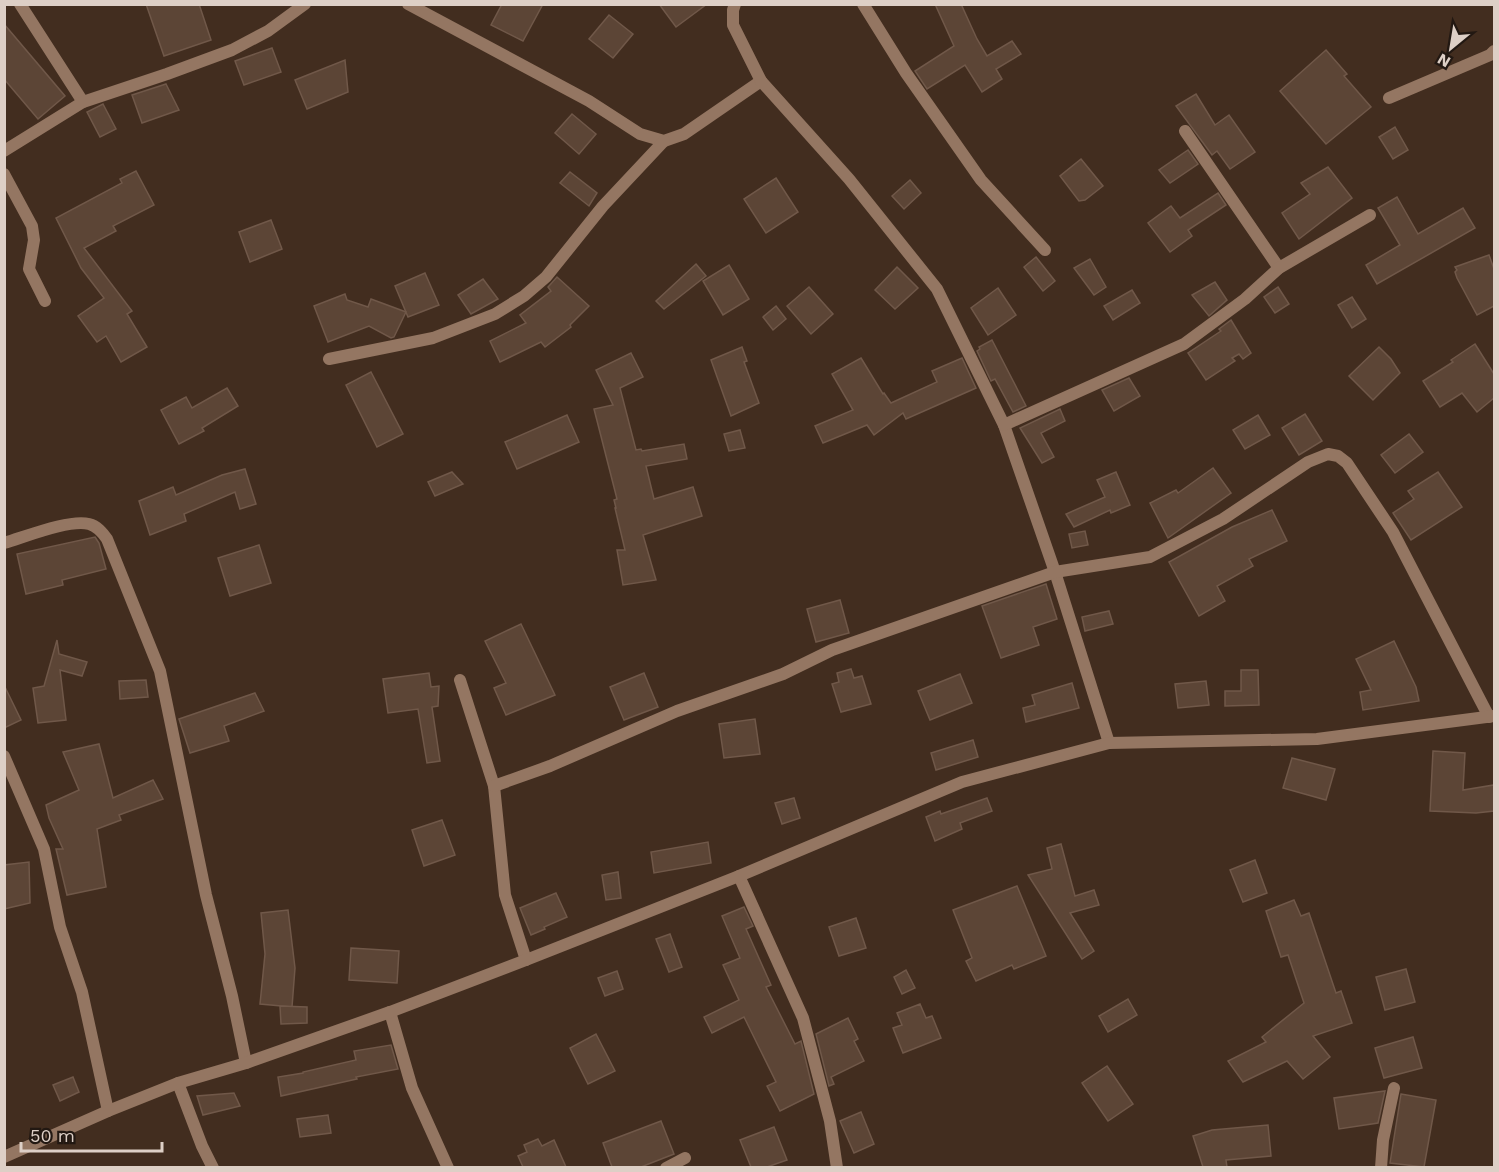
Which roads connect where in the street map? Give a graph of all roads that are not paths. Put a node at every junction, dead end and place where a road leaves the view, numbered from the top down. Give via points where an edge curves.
1 (20, 4) edge
2 (305, 4) edge
3 (408, 4) edge
4 (735, 4) edge
5 (863, 4) edge
6 (1494, 51) edge
7 (761, 81) junction
8 (1389, 98) dead end
9 (83, 102) junction
10 (1185, 131) dead end
11 (664, 141) junction
12 (4, 151) edge
13 (4, 174) edge
14 (1370, 215) dead end
15 (1045, 250) dead end
16 (1279, 268) junction
17 (45, 301) dead end
18 (329, 359) dead end
19 (1004, 426) junction
20 (4, 543) edge
21 (1055, 572) junction
22 (460, 680) dead end
23 (1492, 717) edge
24 (1109, 743) junction
25 (4, 756) edge
26 (494, 786) junction
27 (740, 876) junction
28 (526, 960) junction
29 (390, 1012) junction
30 (246, 1062) junction
31 (178, 1083) junction
32 (1394, 1088) dead end
33 (108, 1111) junction
34 (4, 1157) edge
35 (685, 1158) dead end
36 (213, 1167) edge
37 (448, 1167) edge
38 (666, 1167) edge
39 (837, 1167) edge
40 (1381, 1167) edge

1 - 9 street
2 - 9 street via 268,31 232,50
3 - 11 street via 589,101 640,135
4 - 7 street via 733,26
5 - 15 street via 981,180
6 - 8 street
7 - 11 street via 684,134
7 - 19 street via 849,179 937,289
9 - 12 street
10 - 16 street
11 - 18 street via 603,206 546,277 524,296 495,314 433,338
13 - 17 street via 32,226 29,269
14 - 16 street
16 - 19 street via 1184,344
19 - 21 street
20 - 30 street via 77,522 91,524 107,539 160,671 206,895
21 - 23 street via 1150,557 1223,519 1308,462 1328,454 1338,456 1347,463 1393,532
21 - 24 street
21 - 26 street via 832,650 783,674 677,711
22 - 26 street
23 - 24 street via 1317,739
24 - 27 street via 962,782
25 - 33 street via 44,849
26 - 28 street via 505,895
27 - 28 street
27 - 39 street via 803,1018 830,1121
28 - 29 street
29 - 30 street
29 - 37 street via 412,1088
30 - 31 street
31 - 33 street
31 - 36 street
32 - 40 street
33 - 34 street
35 - 38 street

